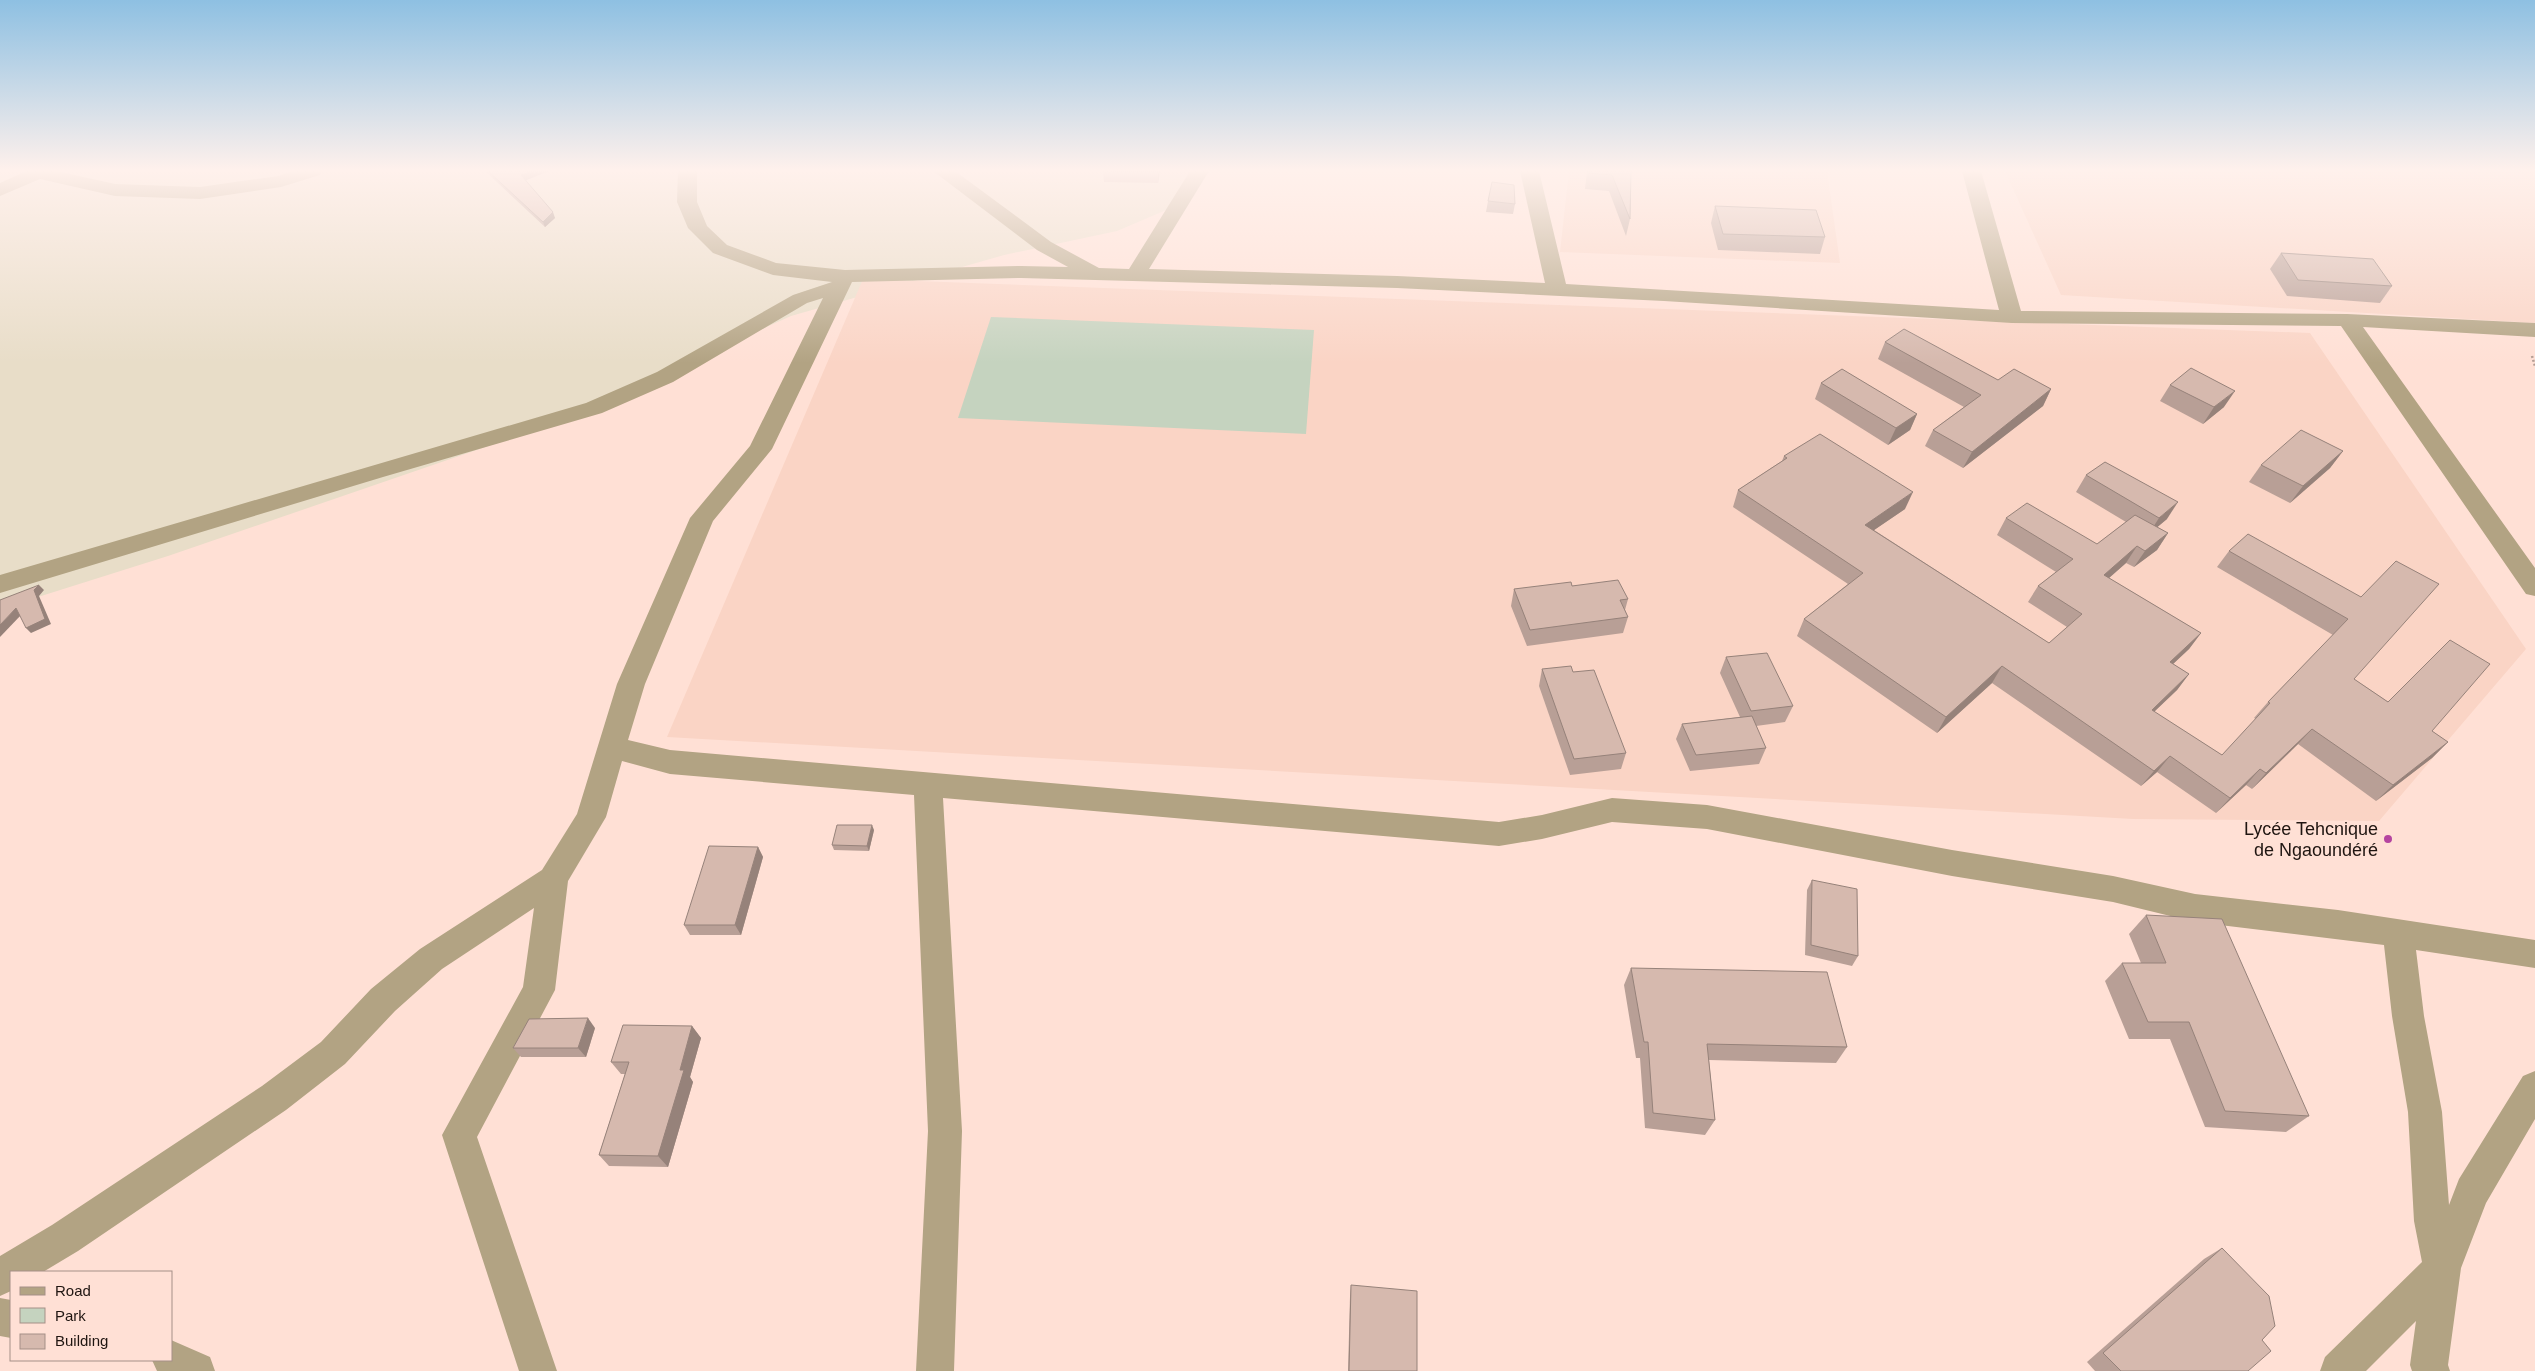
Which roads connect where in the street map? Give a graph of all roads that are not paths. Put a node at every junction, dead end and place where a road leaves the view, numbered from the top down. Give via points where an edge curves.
1 (705, 235) edge
2 (1029, 235) edge
3 (1160, 235) edge
4 (1545, 235) edge
5 (1989, 235) edge
6 (1096, 274) junction
7 (1136, 274) junction
8 (843, 281) junction
9 (1558, 290) junction
10 (2012, 316) junction
11 (2347, 320) junction
12 (2535, 330) edge
13 (0, 584) edge
14 (2535, 586) edge
15 (612, 747) junction
16 (928, 785) junction
17 (554, 879) junction
18 (2398, 933) junction
19 (2535, 954) edge
20 (2535, 1087) edge
21 (2442, 1268) junction
22 (0, 1276) edge
23 (172, 1359) edge
24 (937, 1364) edge
25 (196, 1371) edge
26 (538, 1371) edge
27 (2339, 1371) edge
28 (2431, 1371) edge

1 - 8 street via 720,249 773,270
2 - 6 street
3 - 7 street
4 - 9 street
5 - 10 street
6 - 7 street
6 - 8 street via 1021,272
7 - 9 street
8 - 13 street via 800,299 665,377 594,408
8 - 15 street via 760,449 702,518 631,684
9 - 10 street
10 - 11 street
11 - 12 street
11 - 14 street
15 - 16 street via 670,762
15 - 17 street via 591,817
16 - 18 street via 1499,834 1612,810 1707,817 2112,889 2195,908
16 - 24 street via 946,1131
17 - 22 street via 431,959 382,1000 333,1053 274,1098 65,1238
17 - 26 street via 539,990 459,1136
18 - 19 street
18 - 21 street via 2425,1112 2432,1221
20 - 21 street via 2472,1192
21 - 27 street
21 - 28 street via 2429,1365
23 - 25 street

